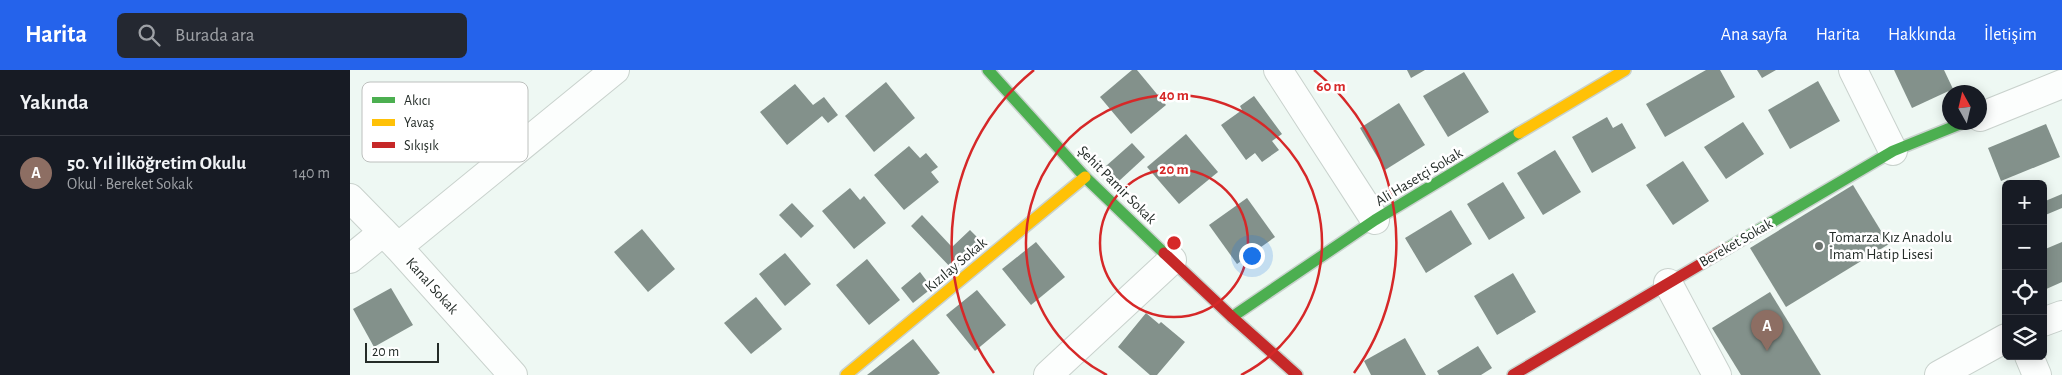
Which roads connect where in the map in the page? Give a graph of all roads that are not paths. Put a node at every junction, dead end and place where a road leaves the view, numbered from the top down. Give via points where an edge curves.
1 (615, 70) edge
2 (988, 70) edge
3 (1278, 70) edge
4 (1625, 70) edge
5 (1853, 70) edge
6 (2062, 84) edge
7 (1987, 114) edge
8 (1945, 130) edge
9 (528, 136) edge
10 (1893, 151) junction
11 (493, 162) edge
12 (1085, 177) junction
13 (350, 198) edge
14 (1375, 220) junction
15 (390, 240) junction
16 (350, 259) edge
17 (1172, 260) junction
18 (1668, 283) junction
19 (2062, 315) edge
20 (1232, 317) junction
21 (2047, 321) edge
22 (2002, 340) edge
23 (2030, 360) edge
24 (513, 375) edge
25 (846, 375) edge
26 (1048, 375) edge
27 (1297, 375) edge
28 (1513, 375) edge
29 (1717, 375) edge
30 (1939, 375) edge
31 (2037, 375) edge

1 - 9 street
2 - 12 street, Şehit Pamir Sokak
3 - 14 street
4 - 14 street, Ali Hasetçi Sokak
5 - 10 street
6 - 7 street
8 - 10 street, Bereket Sokak
10 - 18 street, Bereket Sokak
11 - 15 street
12 - 17 street, Şehit Pamir Sokak
12 - 25 street, Kızılay Sokak
13 - 15 street, Kanal Sokak
14 - 20 street, Ali Hasetçi Sokak
15 - 16 street
15 - 24 street, Kanal Sokak
17 - 20 street, Şehit Pamir Sokak
17 - 26 street
18 - 28 street, Bereket Sokak
18 - 29 street
19 - 21 street
20 - 27 street, Şehit Pamir Sokak
22 - 30 street
23 - 31 street

